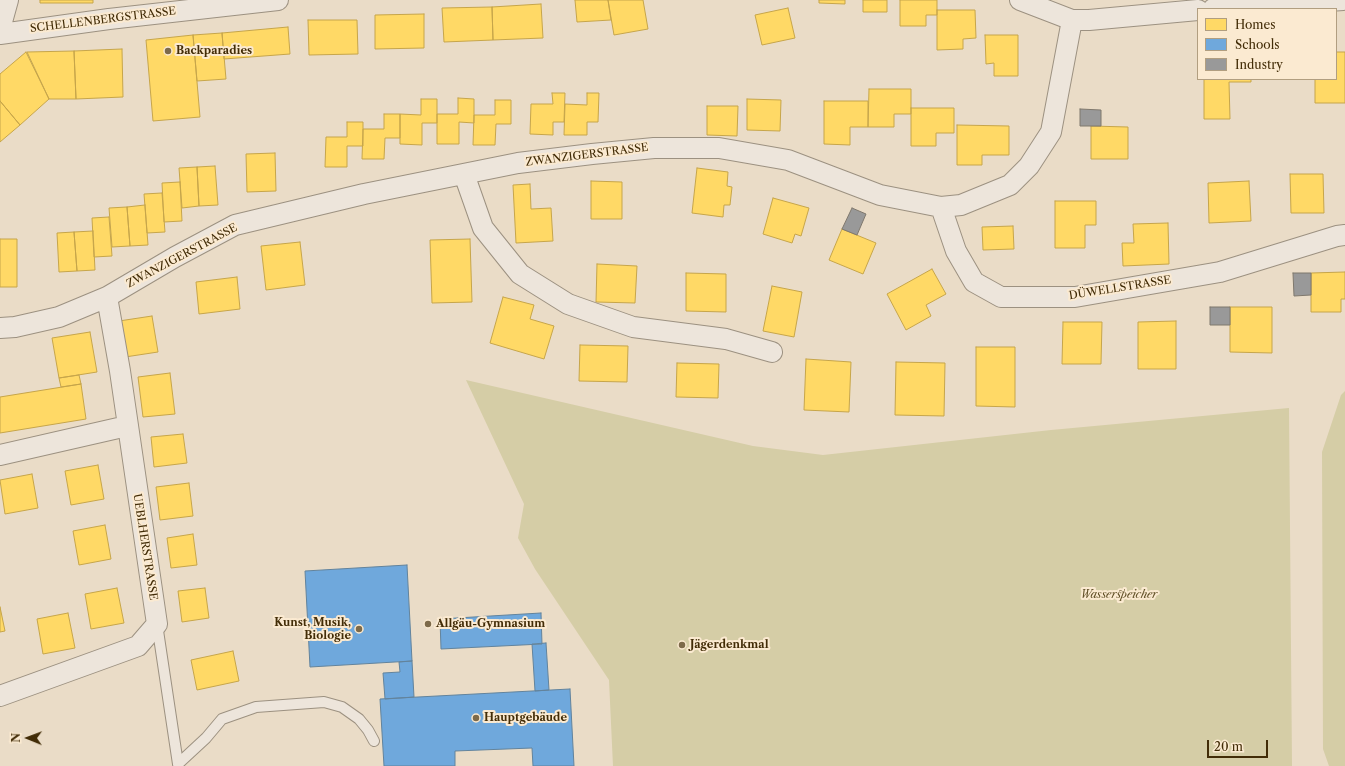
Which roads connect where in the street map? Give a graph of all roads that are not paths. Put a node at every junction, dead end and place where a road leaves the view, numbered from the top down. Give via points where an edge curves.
1 (8, 0) edge
2 (269, 0) edge
3 (278, 0) edge
4 (1020, 0) edge
5 (1343, 0) edge
6 (1227, 8) edge
7 (1197, 10) edge
8 (1072, 20) junction
9 (0, 29) edge
10 (0, 34) edge
11 (464, 174) junction
12 (942, 208) junction
13 (1345, 235) edge
14 (107, 297) junction
15 (0, 328) edge
16 (772, 352) dead end
17 (127, 426) junction
18 (0, 455) edge
19 (157, 624) junction
20 (0, 696) edge
21 (374, 740) dead end

1 - 9 street
2 - 3 street, SCHELLENBERGSTRASSE
2 - 10 street, SCHELLENBERGSTRASSE
4 - 8 street
5 - 6 street
7 - 8 street
8 - 12 street, ZWANZIGERSTRASSE via 1051,132 1029,166 1010,185 961,205
11 - 12 street, ZWANZIGERSTRASSE via 518,163 592,154 654,148 719,148 788,160 880,195
11 - 14 street, ZWANZIGERSTRASSE via 364,194 235,226
11 - 16 street via 483,228 520,274 568,304 633,328 726,339
12 - 13 street, DÜWELLSTRASSE via 956,251 974,282 1001,296 1075,297 1220,272
14 - 15 street, ZWANZIGERSTRASSE via 59,317
14 - 17 street, UEBLHERSTRASSE
17 - 18 street
17 - 19 street, UEBLHERSTRASSE
19 - 20 street via 138,646
19 - 21 lane via 178,764 222,719 256,707 324,702 342,707 359,719

